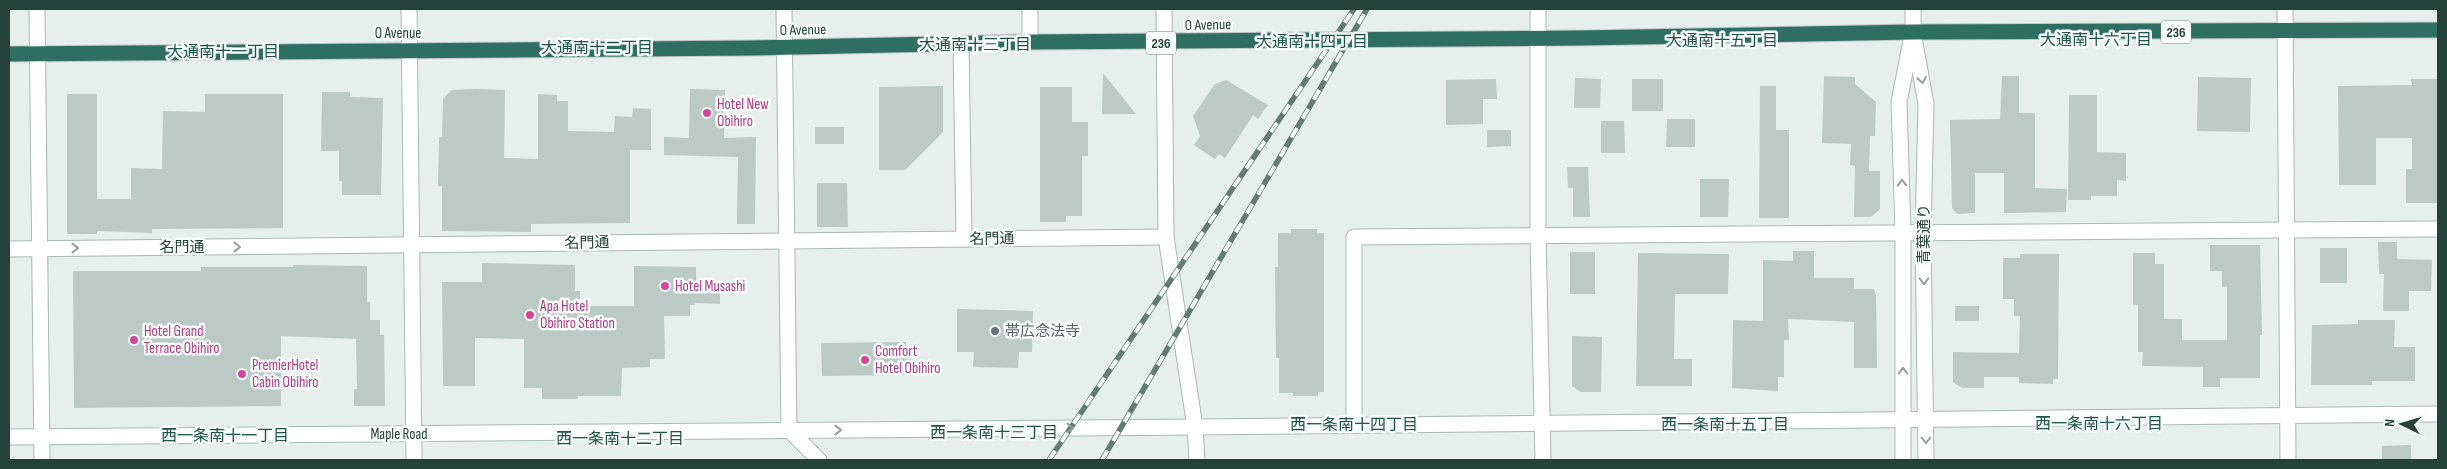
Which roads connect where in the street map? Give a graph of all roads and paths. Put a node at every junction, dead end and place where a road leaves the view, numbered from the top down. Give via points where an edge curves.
1 (37, 9) edge
2 (410, 9) edge
3 (784, 9) edge
4 (1030, 9) edge
5 (1164, 9) edge
6 (1538, 9) edge
7 (1913, 9) edge
8 (2285, 9) edge
9 (2438, 30) edge
10 (1913, 32) junction
11 (2286, 32) junction
12 (1538, 39) junction
13 (1030, 42) junction
14 (1164, 43) junction
15 (960, 44) junction
16 (784, 48) junction
17 (410, 50) junction
18 (38, 53) junction
19 (9, 54) edge
20 (2438, 229) edge
21 (1903, 232) junction
22 (1923, 232) junction
23 (2285, 232) junction
24 (1538, 236) junction
25 (1166, 237) junction
26 (964, 239) junction
27 (787, 241) junction
28 (412, 246) junction
29 (9, 249) edge
30 (38, 249) junction
31 (2438, 414) edge
32 (2288, 416) junction
33 (1903, 420) junction
34 (1926, 420) junction
35 (1542, 422) junction
36 (1354, 426) junction
37 (1194, 427) junction
38 (789, 430) junction
39 (414, 434) junction
40 (9, 436) edge
41 (42, 436) junction
42 (42, 460) edge
43 (414, 460) edge
44 (819, 460) edge
45 (1197, 460) edge
46 (1543, 460) edge
47 (1903, 460) edge
48 (1926, 460) edge
49 (2288, 460) edge

1 - 18 street
2 - 17 street
3 - 16 street
4 - 13 street
5 - 14 street
6 - 12 street
7 - 10 street, 青葉通り
8 - 11 street
9 - 11 highway, O Avenue / 236
10 - 11 highway, O Avenue / 236
10 - 12 highway, O Avenue / 236
21 -> 10 street via 1899,102
10 -> 22 street, 青葉通り via 1926,104
11 - 23 street
12 - 14 highway, O Avenue / 236
12 - 24 street
13 - 14 highway, O Avenue / 236
13 - 15 highway, O Avenue / 236
14 - 25 street
15 - 16 highway, O Avenue / 236
15 - 26 street
16 - 17 highway, O Avenue / 236
16 - 27 street
17 - 18 highway, O Avenue / 236
17 - 28 street
18 - 19 highway, O Avenue / 236
18 - 30 street
20 - 23 street
21 - 22 street
21 - 24 street
33 -> 21 street
22 - 23 street
22 -> 34 street, 青葉通り
23 - 32 street
24 - 35 street
24 - 36 street via 1354,237
25 - 26 street, 名門通
25 - 37 street
26 - 27 street, 名門通
27 - 28 street, 名門通
27 - 38 street
30 -> 28 street, 名門通
28 - 39 street
29 - 30 street, 名門通
30 - 41 street
31 - 32 street, Maple Road
32 - 34 street, Maple Road
32 - 49 street
33 - 34 street, Maple Road
33 - 35 street, Maple Road
33 - 47 street
34 -> 48 street, 青葉通り
35 - 36 street, Maple Road
35 - 46 street
36 - 37 street, Maple Road
38 -> 37 street, Maple Road
37 - 45 street
38 - 39 street, Maple Road
38 - 44 street
39 - 41 street, Maple Road
39 - 43 street
40 - 41 street, Maple Road
41 - 42 street

